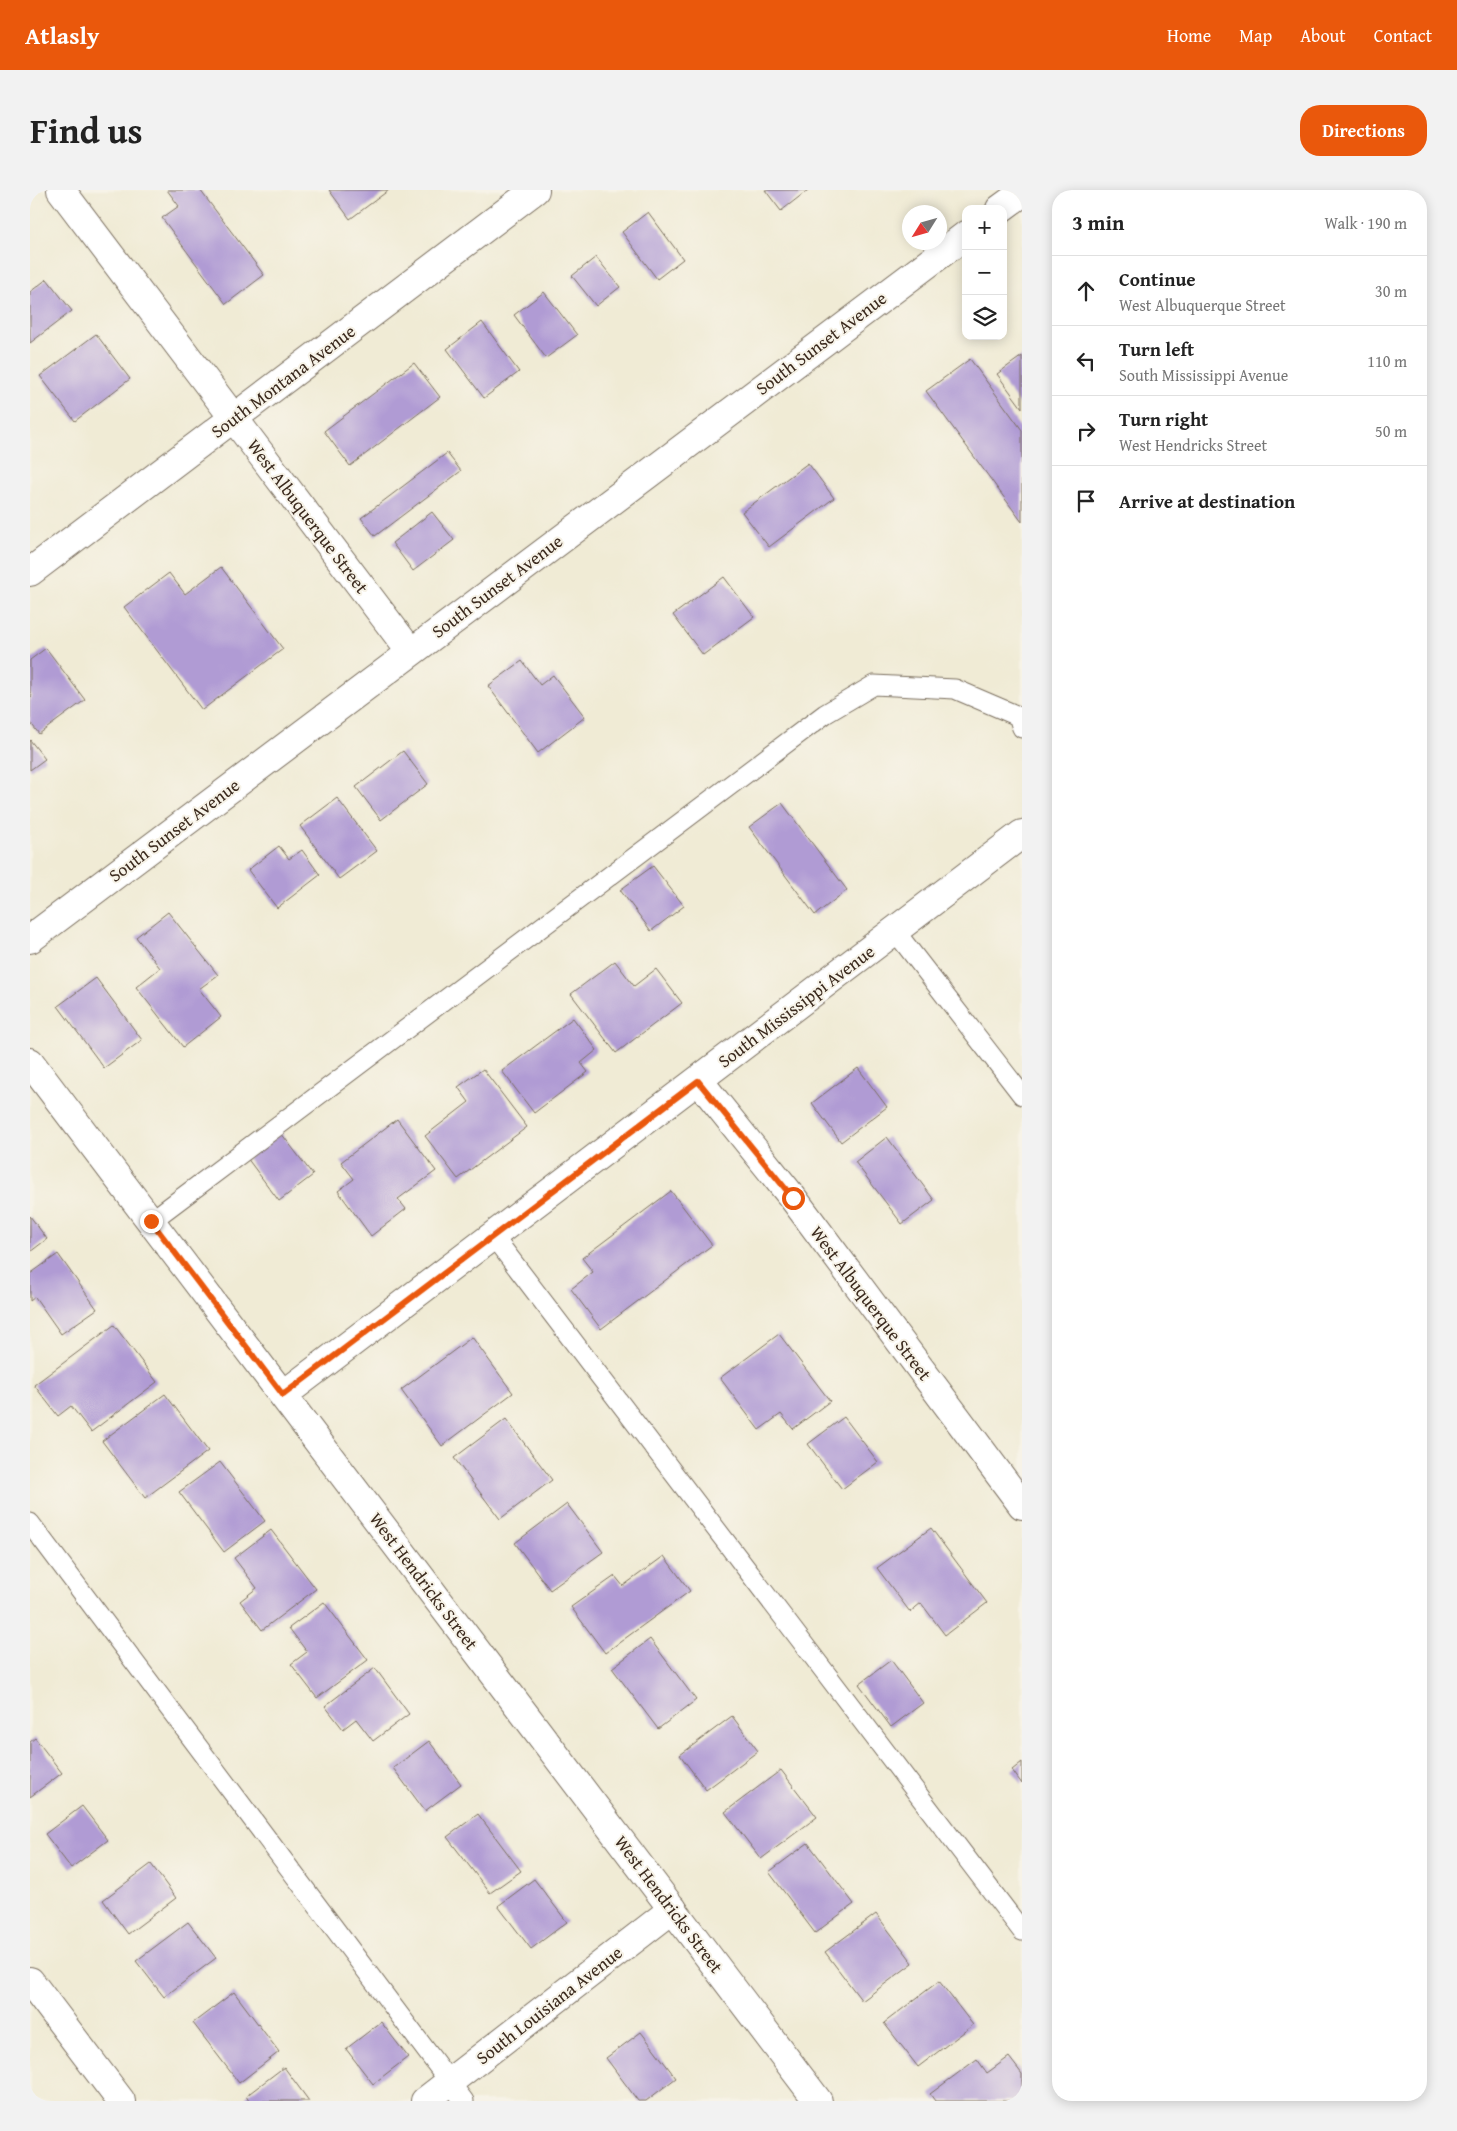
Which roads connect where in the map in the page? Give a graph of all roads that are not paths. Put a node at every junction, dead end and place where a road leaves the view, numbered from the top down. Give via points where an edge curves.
1 (61, 190) edge
2 (535, 190) edge
3 (1022, 192) edge
4 (1005, 205) edge
5 (962, 238) edge
6 (234, 418) junction
7 (30, 572) edge
8 (410, 652) junction
9 (1022, 728) edge
10 (1022, 834) edge
11 (895, 931) junction
12 (30, 939) edge
13 (30, 1062) edge
14 (698, 1081) junction
15 (1022, 1095) edge
16 (151, 1221) junction
17 (493, 1236) junction
18 (283, 1395) junction
19 (1022, 1505) edge
20 (30, 1523) edge
21 (673, 1910) junction
22 (1022, 1932) edge
23 (30, 1981) edge
24 (457, 2091) edge
25 (120, 2101) edge
26 (424, 2101) edge
27 (818, 2101) edge

1 - 6 street, West Albuquerque Street
2 - 6 street, South Montana Avenue
3 - 4 street
5 - 8 street, South Sunset Avenue
6 - 7 street, South Montana Avenue
6 - 8 street, West Albuquerque Street
8 - 12 street, South Sunset Avenue
9 - 16 lane via 1018,716 955,689 874,685 825,714
10 - 11 street, South Mississippi Avenue
11 - 14 street, South Mississippi Avenue
11 - 15 lane
13 - 16 street, West Hendricks Street
14 - 17 street, South Mississippi Avenue
14 - 19 street, West Albuquerque Street via 793,1198
16 - 18 street, West Hendricks Street
17 - 18 street, South Mississippi Avenue
17 - 22 lane
18 - 21 street, West Hendricks Street
20 - 24 lane
21 - 24 street, South Louisiana Avenue
21 - 27 street, West Hendricks Street
23 - 25 street
24 - 26 street, South Louisiana Avenue

